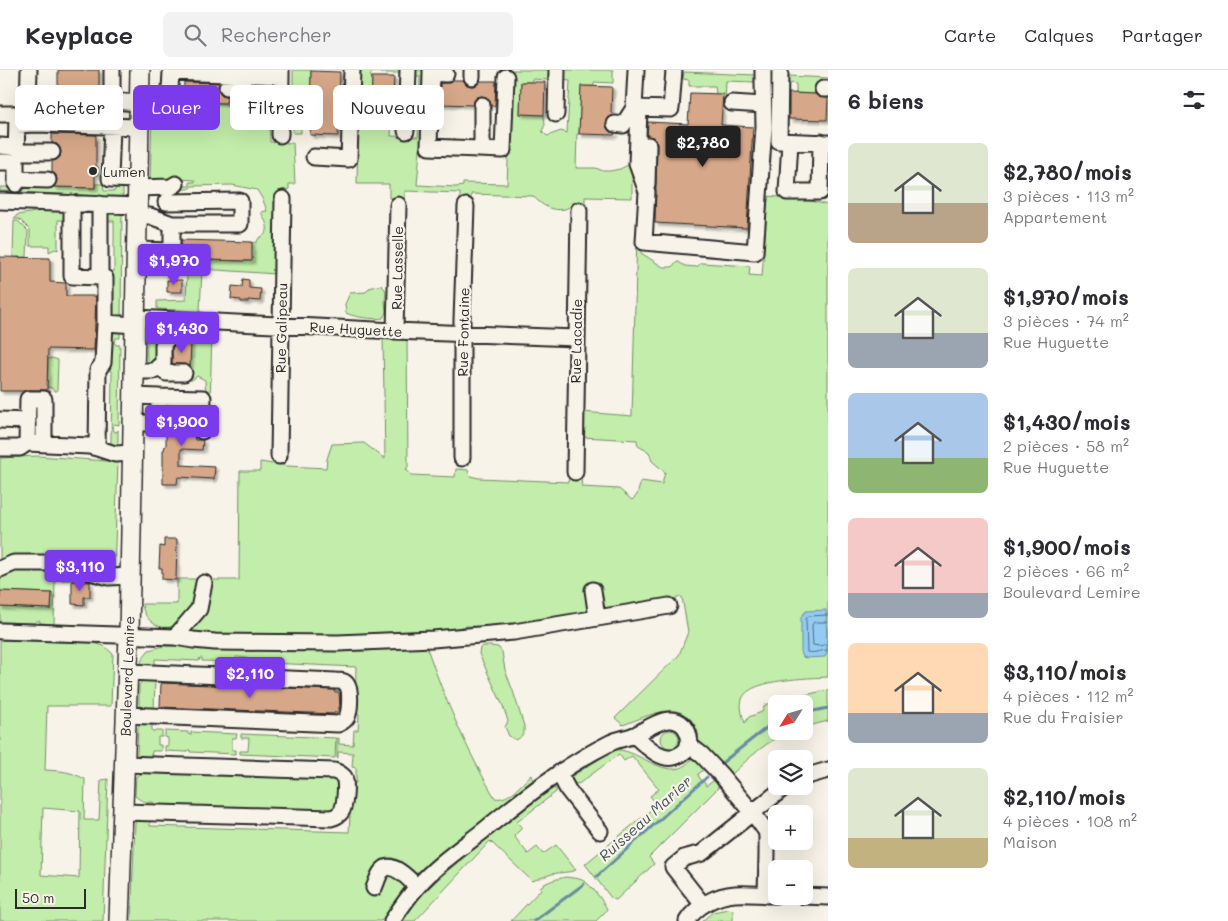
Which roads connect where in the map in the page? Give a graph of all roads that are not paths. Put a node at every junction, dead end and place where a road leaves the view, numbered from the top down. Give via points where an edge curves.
1 (29, 70) edge
2 (112, 70) edge
3 (140, 70) edge
4 (352, 70) edge
5 (408, 70) edge
6 (557, 70) edge
7 (636, 70) edge
8 (674, 70) edge
9 (763, 70) edge
10 (780, 70) edge
11 (281, 73) edge
12 (436, 73) edge
13 (242, 74) junction
14 (501, 74) edge
15 (26, 85) edge
16 (112, 85) edge
17 (140, 85) edge
18 (170, 85) edge
19 (227, 87) dead end
20 (732, 103) dead end
21 (482, 105) dead end
22 (763, 105) junction
23 (636, 108) junction
24 (0, 114) edge
25 (15, 114) edge
26 (556, 114) dead end
27 (615, 124) dead end
28 (18, 130) edge
29 (112, 130) edge
30 (139, 130) edge
31 (406, 131) dead end
32 (280, 135) dead end
33 (790, 142) junction
34 (825, 142) edge
35 (648, 145) dead end
36 (0, 146) edge
37 (482, 149) junction
38 (52, 152) dead end
39 (16, 154) junction
40 (314, 157) dead end
41 (0, 162) edge
42 (48, 180) dead end
43 (176, 184) dead end
44 (647, 192) junction
45 (138, 197) junction
46 (283, 199) dead end
47 (0, 201) edge
48 (166, 202) dead end
49 (72, 203) junction
50 (100, 204) junction
51 (398, 204) dead end
52 (466, 206) dead end
53 (579, 210) dead end
54 (172, 224) junction
55 (137, 250) junction
56 (100, 278) junction
57 (180, 320) junction
58 (136, 321) junction
59 (105, 323) junction
60 (282, 324) junction
61 (395, 331) junction
62 (462, 333) junction
63 (576, 338) junction
64 (158, 367) junction
65 (135, 371) junction
66 (184, 373) dead end
67 (20, 391) dead end
68 (134, 396) junction
69 (159, 397) junction
70 (0, 420) edge
71 (23, 421) junction
72 (134, 423) junction
73 (202, 431) dead end
74 (27, 443) junction
75 (44, 444) junction
76 (0, 448) edge
77 (97, 448) junction
78 (133, 453) junction
79 (279, 456) dead end
80 (462, 458) dead end
81 (575, 472) dead end
82 (0, 569) edge
83 (130, 576) junction
84 (204, 583) dead end
85 (593, 590) dead end
86 (669, 606) dead end
87 (597, 618) junction
88 (0, 631) edge
89 (129, 635) junction
90 (174, 637) junction
91 (128, 672) junction
92 (126, 715) junction
93 (634, 736) junction
94 (688, 744) junction
95 (124, 764) junction
96 (828, 770) edge
97 (559, 773) junction
98 (813, 774) edge
99 (775, 795) edge
100 (123, 812) junction
101 (753, 813) junction
102 (600, 831) dead end
103 (769, 860) edge
104 (417, 887) junction
105 (374, 888) dead end
106 (768, 895) edge
107 (813, 896) edge
108 (828, 897) edge
109 (703, 905) junction
110 (119, 921) edge
111 (392, 921) edge
112 (687, 921) edge

1 - 15 street
2 - 16 street
3 - 17 main road, Boulevard Lemire
4 - 40 street via 349,159
5 - 31 street
6 - 26 street
7 - 23 street
8 - 23 street via 671,109
9 - 22 street
10 - 33 street via 786,89 779,141
11 - 13 street
11 - 32 street
12 - 37 street via 429,147
13 - 18 street via 171,72
13 - 19 street via 242,87
14 - 37 street via 503,150
20 - 22 street
21 - 37 street
22 - 44 street via 755,252 644,242
23 - 27 street via 623,125
23 - 44 street via 637,164
24 - 25 street
28 - 39 street
29 - 45 street via 110,179
30 - 45 main road, Boulevard Lemire
33 - 34 street
33 - 34 street via 787,192 820,192
35 - 44 street
36 - 39 street
38 - 39 street
39 - 41 street
39 - 42 street via 16,181
43 - 45 street
45 - 50 street
45 - 54 street via 150,216
45 - 55 main road, Boulevard Lemire
46 - 60 street, Rue Galipeau
47 - 49 street
48 - 54 street via 240,201 240,224
49 - 50 street
49 - 56 street via 72,276
50 - 56 street
51 - 61 street, Rue Lasselle
52 - 62 street, Rue Fontaine
53 - 63 street, Rue Lacadie
54 - 55 street via 176,251
55 - 58 main road, Boulevard Lemire
56 - 59 street via 105,278
57 - 58 street, Rue Huguette
57 - 60 street, Rue Huguette
57 - 64 street via 180,332 174,332 163,344 163,363
58 - 59 street, Rue Huguette
58 - 65 main road, Boulevard Lemire
59 - 77 street via 103,363 98,370
60 - 61 street, Rue Huguette
60 - 79 street, Rue Galipeau
61 - 62 street, Rue Huguette
62 - 63 street, Rue Huguette
62 - 80 street, Rue Fontaine
63 - 81 street, Rue Lacadie
64 - 65 street via 154,371
64 - 66 street via 166,373
65 - 68 main road, Boulevard Lemire
67 - 71 street
68 - 69 street
68 - 72 main road, Boulevard Lemire
69 - 72 street via 162,424
69 - 73 street via 203,398
70 - 71 street
71 - 74 street
71 - 75 street via 28,399 44,399
72 - 78 main road, Boulevard Lemire
74 - 75 street
74 - 76 street via 20,448
75 - 77 street
77 - 78 street via 115,454
78 - 83 main road, Boulevard Lemire
82 - 83 street via 33,562 63,565 108,577
83 - 89 main road, Boulevard Lemire
84 - 90 street via 199,610
85 - 87 street
86 - 87 street
87 - 90 street via 497,634 376,642 215,642
88 - 89 street
89 - 90 street
89 - 91 main road, Boulevard Lemire
91 - 92 main road, Boulevard Lemire
91 - 92 street via 336,680 344,682 350,690 348,715 338,724 217,714
92 - 95 main road, Boulevard Lemire
93 - 94 street via 668,758 682,754
93 - 94 street via 657,723 672,720 683,726 688,734
93 - 97 street via 613,741
94 - 101 street via 721,774
95 - 100 main road, Boulevard Lemire
95 - 100 street via 334,771 343,776 346,786 343,810 331,818
96 - 98 street
97 - 102 street
97 - 104 street via 511,808
99 - 101 street
100 - 110 main road, Boulevard Lemire
101 - 103 street via 767,836
101 - 109 street via 702,853 684,858 673,867
104 - 105 street via 404,874 388,867
104 - 111 street
106 - 109 street via 729,895
107 - 108 street
109 - 112 street

